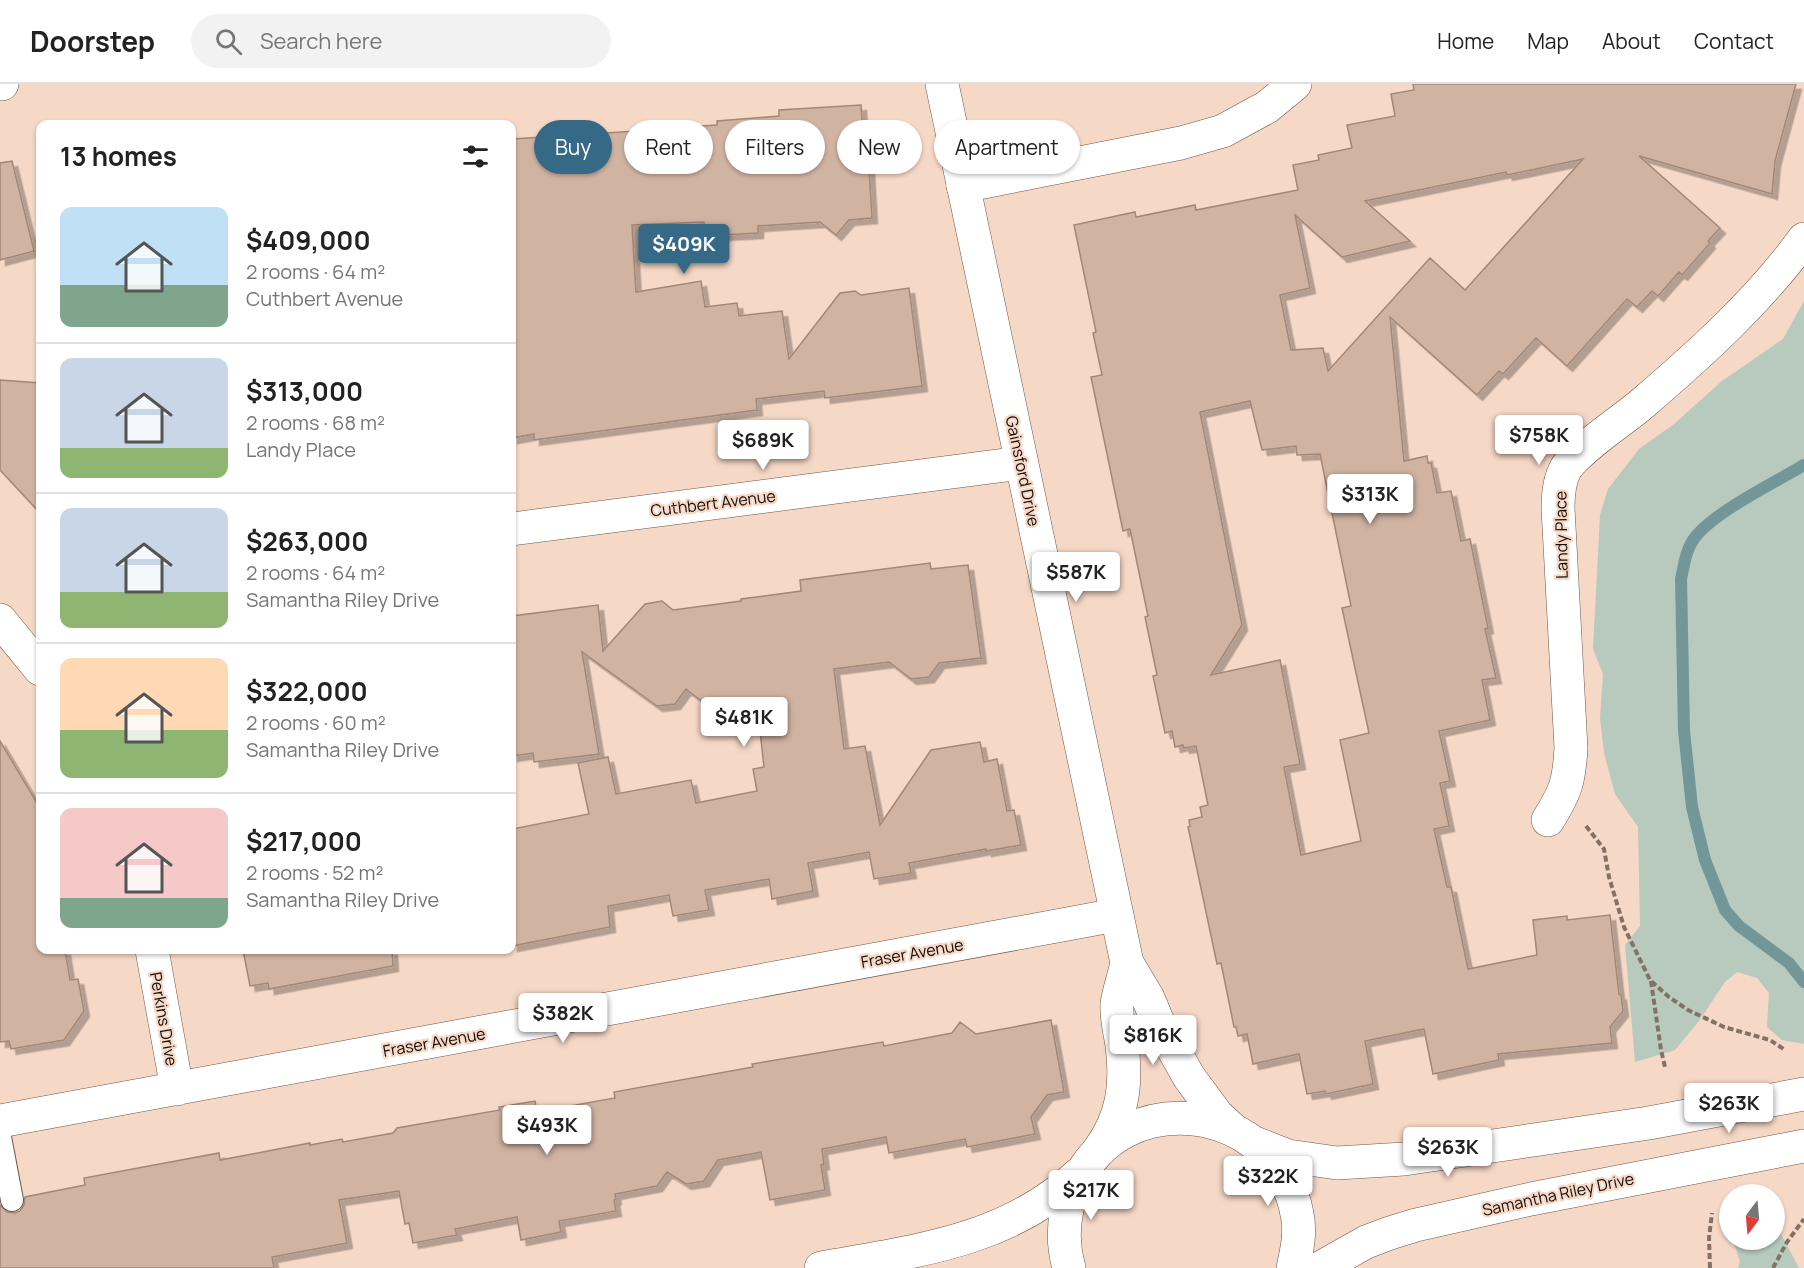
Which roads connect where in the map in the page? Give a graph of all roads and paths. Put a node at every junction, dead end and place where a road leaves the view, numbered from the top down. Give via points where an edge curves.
1 (942, 84) edge
2 (1294, 84) edge
3 (963, 186) junction
4 (1804, 239) edge
5 (1021, 463) junction
6 (516, 528) edge
7 (0, 620) edge
8 (36, 664) edge
9 (1554, 809) joint
10 (1116, 915) junction
11 (153, 954) edge
12 (1127, 963) junction
13 (1650, 980) junction
14 (1785, 1050) dead end
15 (1665, 1068) dead end
16 (177, 1089) junction
17 (1804, 1094) edge
18 (0, 1121) edge
19 (1243, 1135) junction
20 (0, 1137) edge
21 (1804, 1146) edge
22 (1090, 1161) junction
23 (12, 1200) dead end
24 (1712, 1213) dead end
25 (1804, 1219) edge
26 (821, 1268) edge
27 (1070, 1268) edge
28 (1293, 1268) edge
29 (1320, 1268) edge
30 (1710, 1268) edge
31 (1773, 1268) edge

1 - 3 street, Gainsford Drive
2 - 3 street via 1267,107 1223,131 1181,143
3 - 5 street, Gainsford Drive
4 - 9 street, Landy Place via 1732,322 1576,458 1561,479 1558,508 1571,748 1569,777
5 - 6 street, Cuthbert Avenue
5 - 10 street, Gainsford Drive
7 - 8 street
9 - 13 path via 1599,841 1604,849 1624,927
10 - 12 street, Gainsford Drive
10 - 16 street, Fraser Avenue
11 - 16 street, Perkins Drive
12 - 19 street, Gainsford Drive via 1189,1077 1217,1115
12 - 22 street, Gainsford Drive via 1117,1005 1123,1054 1122,1101 1110,1135
13 - 14 path via 1688,1010 1724,1027 1770,1040
13 - 15 path
16 - 18 street, Fraser Avenue
17 - 19 street via 1649,1123 1404,1159 1337,1163 1288,1156
19 - 22 street via 1204,1119 1175,1117 1121,1133
19 - 28 street, Gainsford Drive via 1275,1163 1289,1187 1297,1215 1298,1243
20 - 23 lane
21 - 29 street, Samantha Riley Drive via 1416,1225 1366,1242
22 - 26 street via 1045,1202 973,1237
22 - 27 street via 1069,1197 1064,1225 1065,1254
24 - 30 path
25 - 31 path

